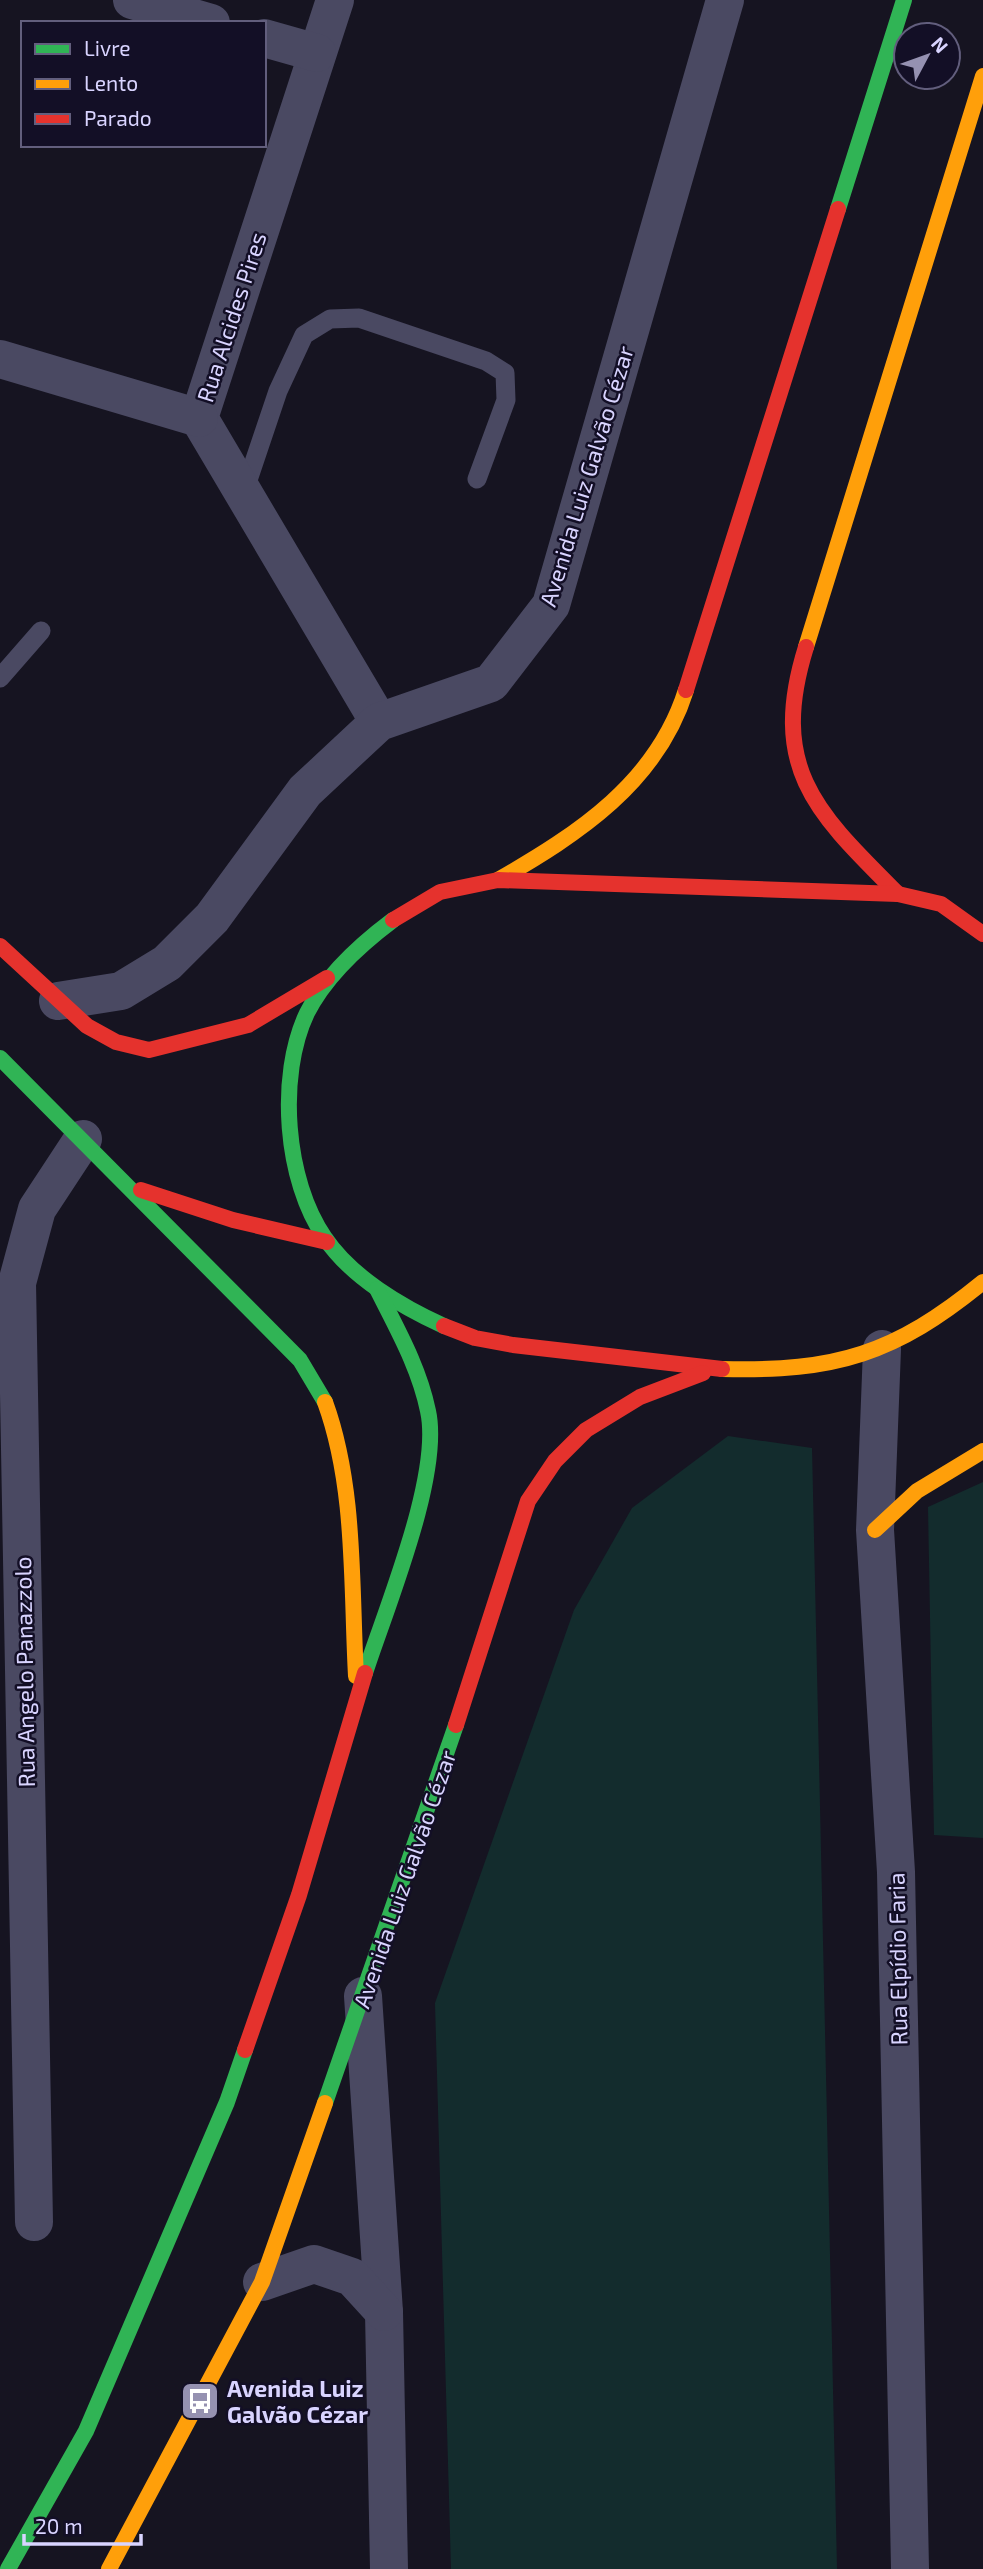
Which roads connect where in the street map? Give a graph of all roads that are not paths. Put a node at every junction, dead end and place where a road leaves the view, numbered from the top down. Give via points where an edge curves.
1 (132, 0) edge
2 (335, 0) edge
3 (725, 0) edge
4 (904, 0) edge
5 (204, 21) edge
6 (266, 39) edge
7 (317, 53) junction
8 (983, 76) edge
9 (0, 359) edge
10 (199, 418) junction
11 (477, 479) dead end
12 (244, 493) junction
13 (41, 631) dead end
14 (0, 678) edge
15 (379, 722) junction
16 (498, 880) junction
17 (898, 894) junction
18 (983, 932) edge
19 (0, 946) edge
20 (332, 975) junction
21 (58, 1000) junction
22 (0, 1058) edge
23 (83, 1139) junction
24 (129, 1185) junction
25 (327, 1242) junction
26 (983, 1282) edge
27 (377, 1289) junction
28 (882, 1349) junction
29 (708, 1371) junction
30 (983, 1451) edge
31 (875, 1530) junction
32 (357, 1699) junction
33 (363, 1996) junction
34 (34, 2222) dead end
35 (262, 2282) junction
36 (384, 2312) junction
37 (8, 2569) edge
38 (109, 2569) edge
39 (389, 2569) edge
40 (910, 2569) edge

1 - 5 street
2 - 7 street, Rua Alcides Pires
3 - 15 street, Avenida Luiz Galvão Cézar via 551,606 491,683
4 - 16 main road, Avenida Luiz Galvão Cézar via 682,700 644,770 598,819
6 - 7 street
7 - 10 street, Rua Alcides Pires
8 - 17 main road via 800,666 792,721 798,770 819,804
9 - 10 street
10 - 12 street, Rua Alcides Pires
11 - 12 lane via 506,400 505,373 486,362 359,318 330,319 304,335 278,391
12 - 15 street, Rua Alcides Pires
13 - 14 lane
15 - 21 street, Avenida Luiz Galvão Cézar via 305,791 212,918 167,963 121,991
16 - 17 main road, Avenida Luiz Galvão Cézar
16 - 20 main road, Avenida Luiz Galvão Cézar via 440,891 385,923
17 - 18 main road, Avenida Luiz Galvão Cézar via 941,904
19 - 21 main road
20 - 21 main road via 247,1026 149,1050 116,1042 87,1026
20 - 25 main road, Avenida Luiz Galvão Cézar via 307,1013 295,1052 289,1133 302,1184
22 - 23 main road
23 - 24 main road
23 - 34 street, Rua Angelo Panazzolo via 37,1209 17,1283
24 - 25 main road via 216,1218
24 - 32 main road via 300,1360 322,1393 338,1437 345,1488
25 - 27 main road, Avenida Luiz Galvão Cézar
26 - 28 main road, Avenida Luiz Galvão Cézar via 928,1327
27 - 29 main road, Avenida Luiz Galvão Cézar via 435,1322 496,1343
27 - 32 main road, Avenida Luiz Galvão Cézar via 414,1362 429,1414 429,1468
28 - 29 main road, Avenida Luiz Galvão Cézar via 831,1363 769,1372
28 - 31 street, Rua Elpídio Faria
29 - 33 main road, Avenida Luiz Galvão Cézar via 640,1397 586,1430 555,1461 528,1501
30 - 31 main road via 917,1491
31 - 40 street, Rua Elpídio Faria via 895,1871
32 - 37 main road, Avenida Luiz Galvão Cézar via 299,1895 227,2102 86,2431
33 - 35 main road, Avenida Luiz Galvão Cézar
33 - 36 street
35 - 36 street via 314,2264 352,2277
35 - 38 main road, Avenida Luiz Galvão Cézar
36 - 39 street

